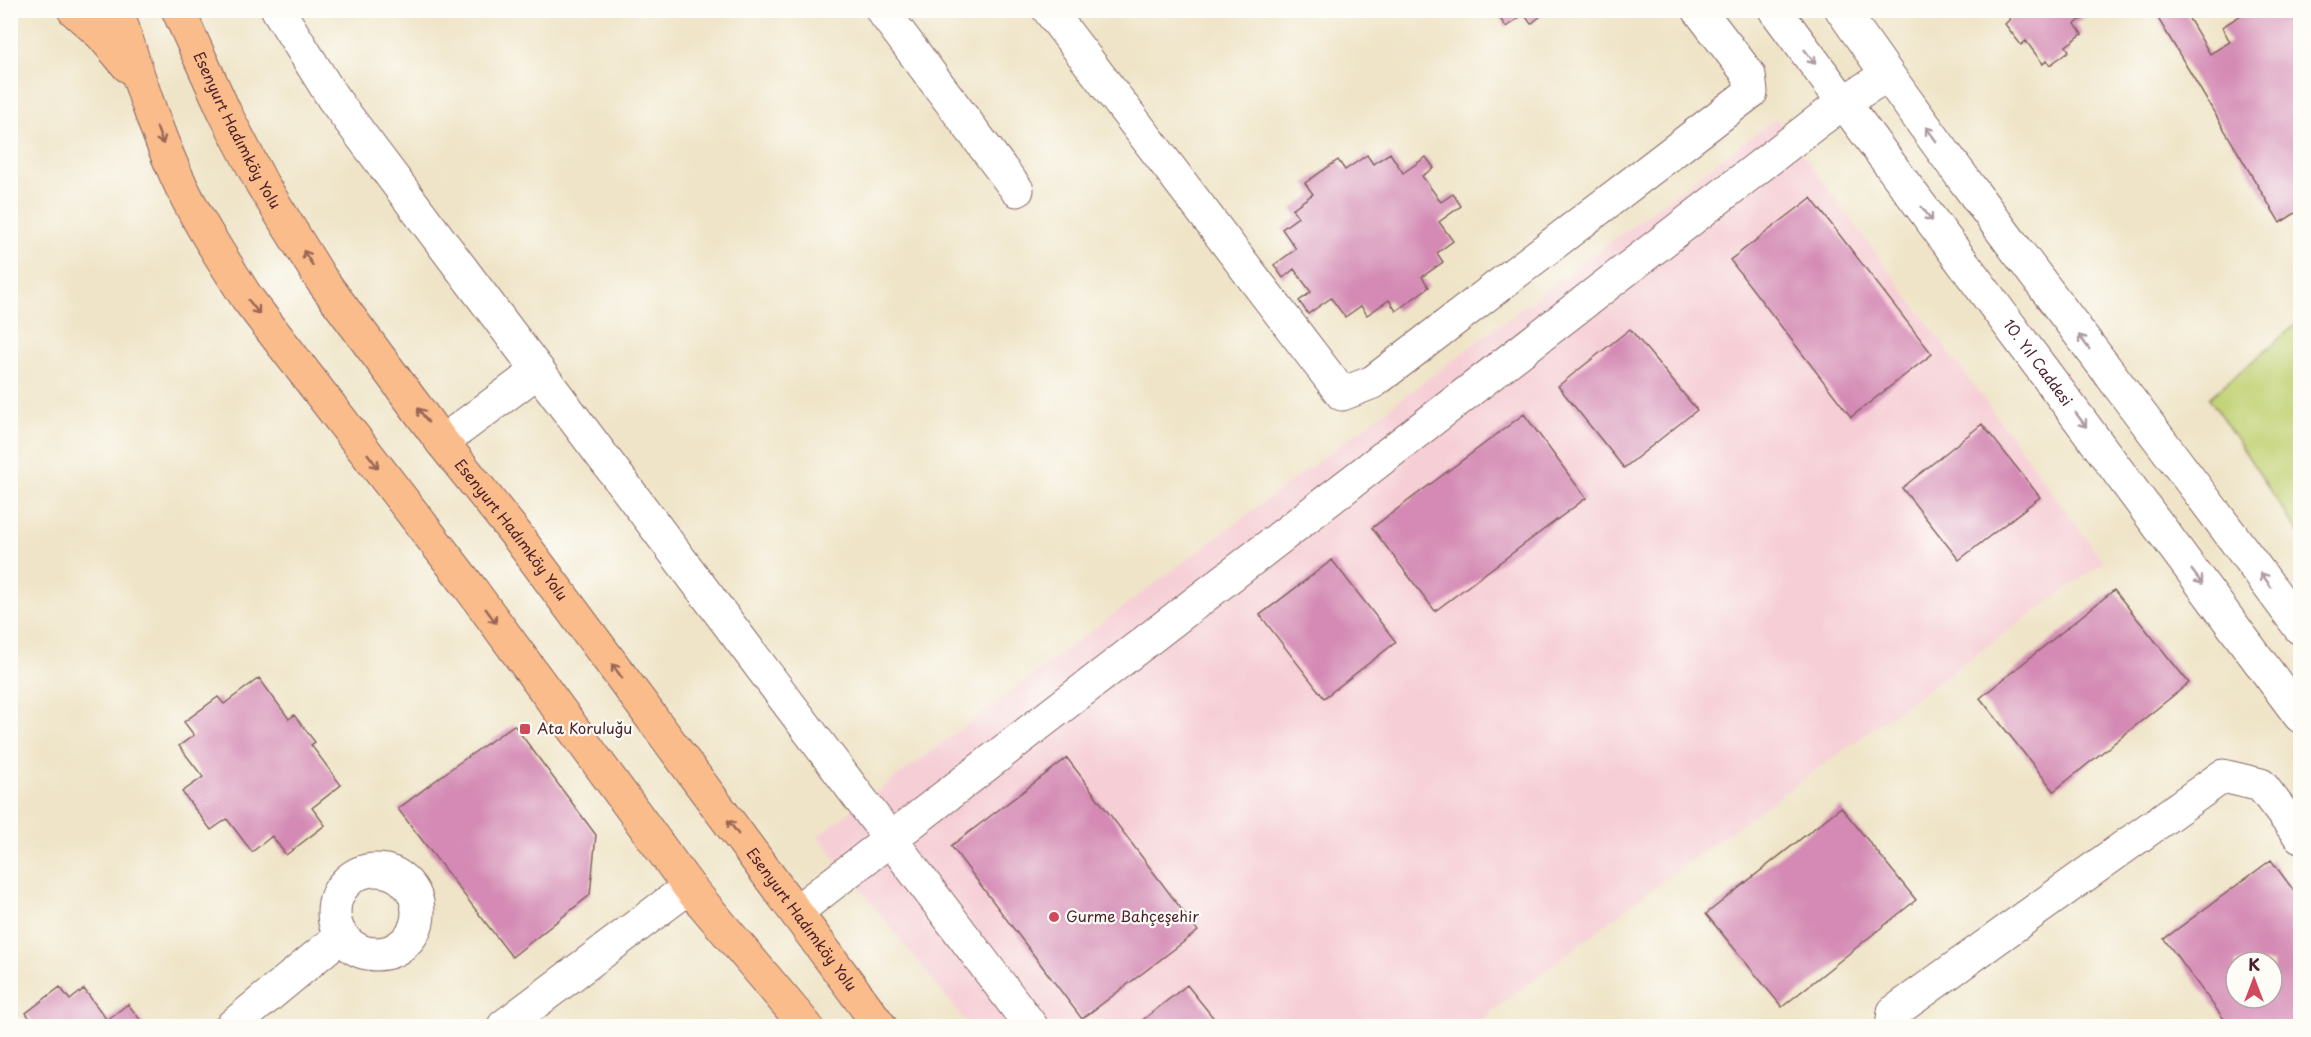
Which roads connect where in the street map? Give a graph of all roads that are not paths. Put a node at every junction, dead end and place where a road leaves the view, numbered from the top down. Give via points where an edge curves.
1 (74, 10) edge
2 (117, 10) edge
3 (178, 10) edge
4 (195, 10) edge
5 (278, 10) edge
6 (882, 10) edge
7 (1049, 10) edge
8 (1700, 10) edge
9 (1775, 10) edge
10 (1842, 10) edge
11 (194, 48) junction
12 (1887, 75) junction
13 (140, 81) junction
14 (1844, 102) junction
15 (1017, 190) dead end
16 (538, 371) junction
17 (442, 442) junction
18 (2164, 446) junction
19 (2083, 460) dead end
20 (2121, 474) junction
21 (2301, 628) edge
22 (2301, 716) edge
23 (2301, 836) edge
24 (890, 839) junction
25 (689, 887) junction
26 (796, 912) junction
27 (341, 936) dead end
28 (232, 1026) edge
29 (504, 1026) edge
30 (806, 1026) edge
31 (880, 1026) edge
32 (1031, 1026) edge
33 (1892, 1026) edge

1 - 13 main road via 102,35
2 - 13 main road
3 - 11 main road, Esenyurt Hadımköy Yolu
4 - 11 main road
5 - 16 street via 333,99
6 - 15 street
7 - 8 street via 1342,393 1373,382 1751,92 1749,75
9 -> 14 street, 10. Yıl Caddesi
10 - 12 street
17 -> 11 main road, Esenyurt Hadımköy Yolu via 321,279 262,184
12 - 14 street
18 -> 12 street
13 -> 25 main road via 177,177 247,298 471,589
14 -> 20 street, 10. Yıl Caddesi
14 - 24 street
16 - 17 street
16 - 24 street
26 -> 17 main road, Esenyurt Hadımköy Yolu via 515,533
18 - 20 street
21 -> 18 street
19 - 20 street via 2104,487
20 -> 22 street, 10. Yıl Caddesi
23 - 33 street via 2261,785 2223,776 1894,1012
24 - 26 street
24 - 32 street
25 - 29 street
25 - 30 main road
26 - 31 main road, Esenyurt Hadımköy Yolu
27 - 28 street

